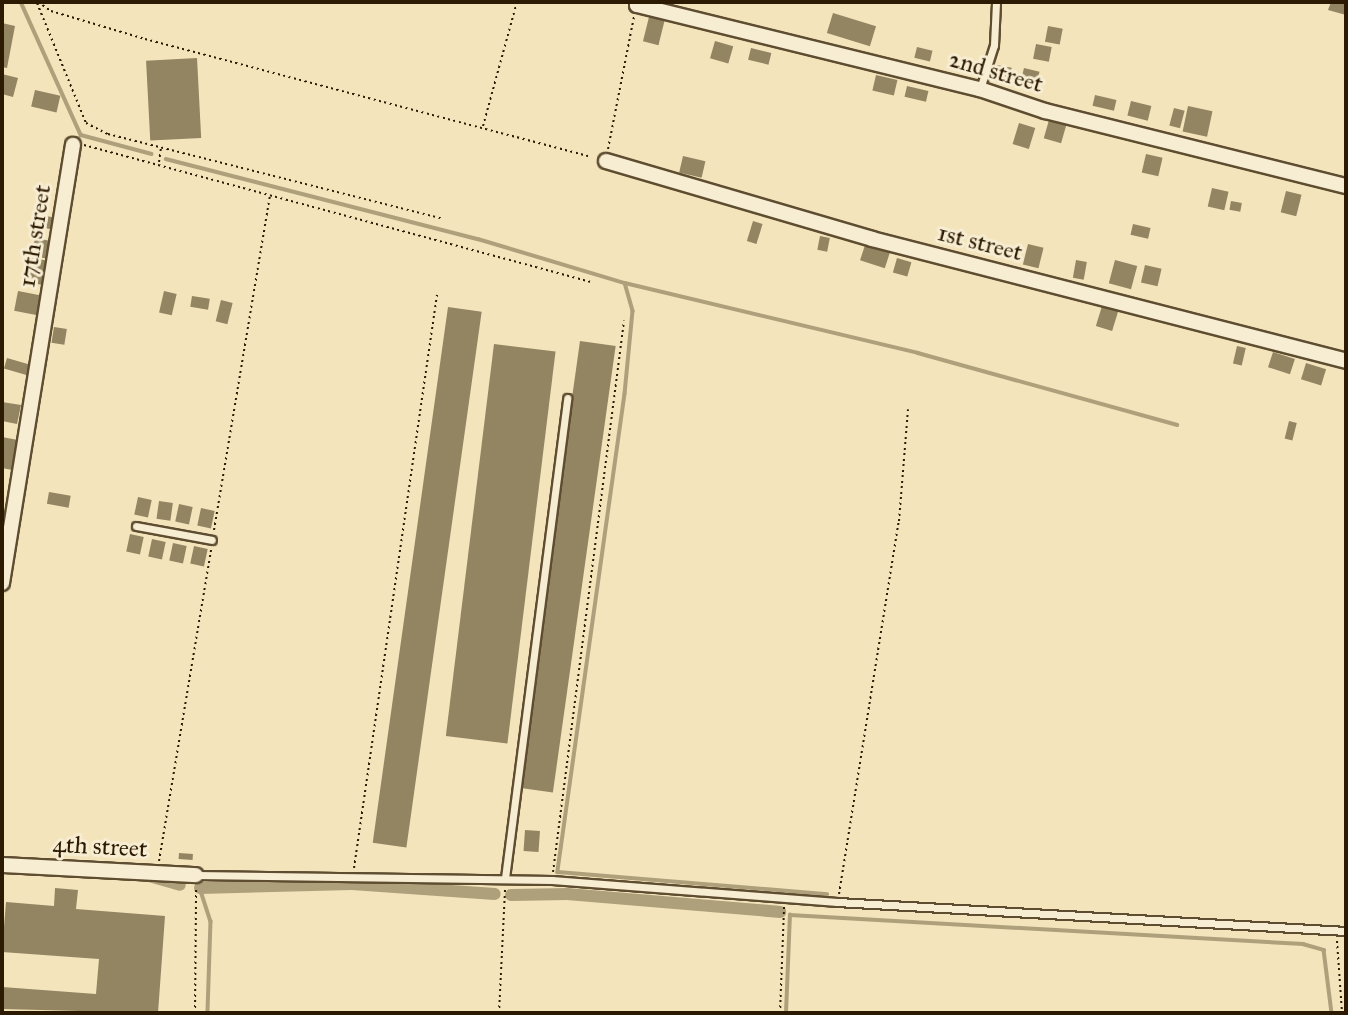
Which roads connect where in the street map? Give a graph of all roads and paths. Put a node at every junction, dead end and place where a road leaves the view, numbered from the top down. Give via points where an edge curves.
1 (37, 2) edge
2 (517, 2) edge
3 (996, 2) edge
4 (637, 4) edge
5 (980, 89) junction
6 (483, 127) junction
7 (73, 145) joint
8 (161, 148) junction
9 (606, 161) junction
10 (159, 163) junction
11 (1346, 186) edge
12 (443, 219) dead end
13 (591, 282) dead end
14 (437, 295) dead end
15 (624, 321) dead end
16 (1346, 361) edge
17 (567, 398) dead end
18 (908, 409) dead end
19 (136, 526) dead end
20 (212, 540) dead end
21 (2, 583) edge
22 (2, 864) edge
23 (196, 874) junction
24 (352, 876) junction
25 (505, 878) junction
26 (552, 880) junction
27 (785, 896) junction
28 (837, 902) junction
29 (1346, 931) edge
30 (1337, 933) junction
31 (195, 1013) edge
32 (499, 1013) edge
33 (780, 1013) edge
34 (1342, 1013) edge

1 - 6 path via 51,11 145,39
1 - 8 path via 86,123
2 - 6 path
3 - 5 lane via 994,45
4 - 5 street, 2nd street
4 - 9 path
5 - 11 street, 2nd street via 1045,111
6 - 9 path
7 - 10 path
7 - 21 street, 17th street
8 - 10 path
8 - 12 path
9 - 16 street, 1st street via 872,239
10 - 13 path
14 - 24 path
15 - 26 path
17 - 25 lane
18 - 28 path via 899,521
19 - 20 lane
22 - 23 street, 4th street
23 - 24 lane
23 - 31 path
24 - 25 lane
25 - 26 lane
25 - 32 path
26 - 27 lane
27 - 28 lane
27 - 33 path
28 - 30 lane
29 - 30 lane
30 - 34 path

